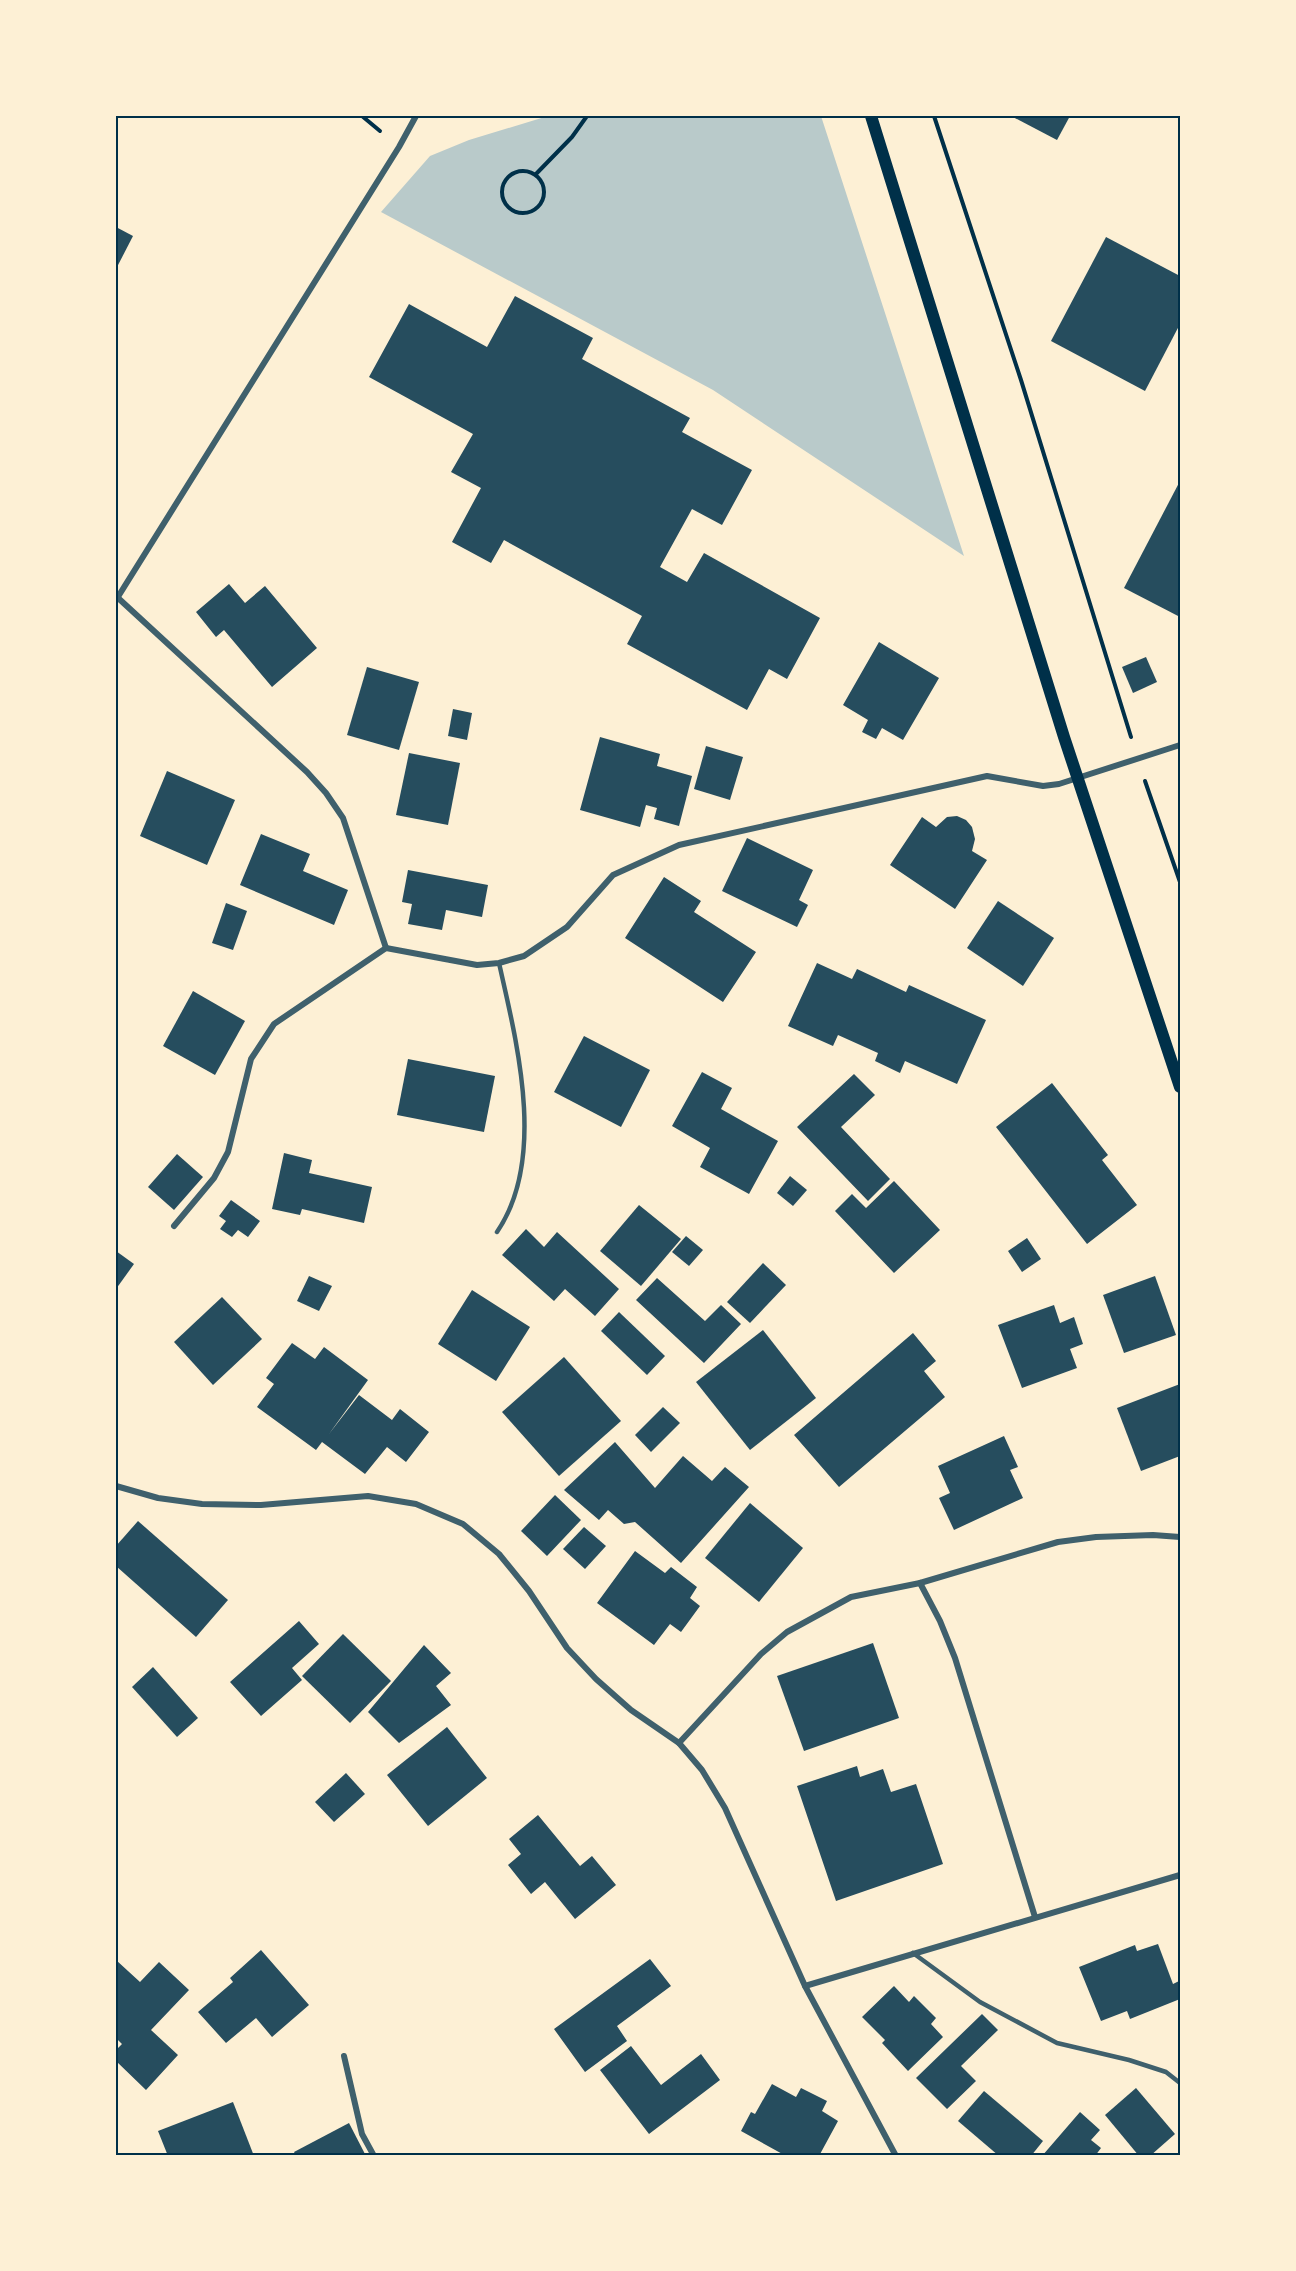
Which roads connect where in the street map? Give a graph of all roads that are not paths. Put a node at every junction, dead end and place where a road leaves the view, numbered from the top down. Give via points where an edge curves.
1 (416, 116) edge
2 (871, 116) edge
3 (116, 598) edge
4 (1180, 745) edge
5 (1078, 778) junction
6 (386, 948) junction
7 (499, 963) junction
8 (1180, 1087) edge
9 (174, 1226) dead end
10 (496, 1232) dead end
11 (116, 1486) edge
12 (1180, 1537) edge
13 (920, 1583) junction
14 (679, 1743) junction
15 (1180, 1875) edge
16 (1035, 1917) junction
17 (913, 1953) junction
18 (805, 1986) junction
19 (344, 2056) dead end
20 (1180, 2083) edge
21 (374, 2156) edge
22 (896, 2156) edge

1 - 3 street
2 - 5 main road
3 - 6 street via 326,793 343,818
4 - 5 street
5 - 7 street via 1043,786 987,776 679,844 613,875 567,927 524,956
5 - 8 main road
6 - 7 street via 477,965
6 - 9 street via 274,1024 251,1059 228,1152 214,1178
7 - 10 lane via 524,1098 524,1153 508,1215
11 - 14 street via 158,1498 202,1504 261,1505 368,1496 416,1504 463,1524 499,1554 567,1648 596,1679 631,1710
12 - 13 street via 1096,1537 1058,1542
13 - 14 street via 851,1597 787,1632 761,1654
13 - 16 street via 955,1658
14 - 18 street via 702,1770 725,1808
15 - 16 street
16 - 17 street
17 - 18 street
17 - 20 lane via 980,2002 1057,2043 1166,2072
18 - 22 street
19 - 21 street via 362,2134

